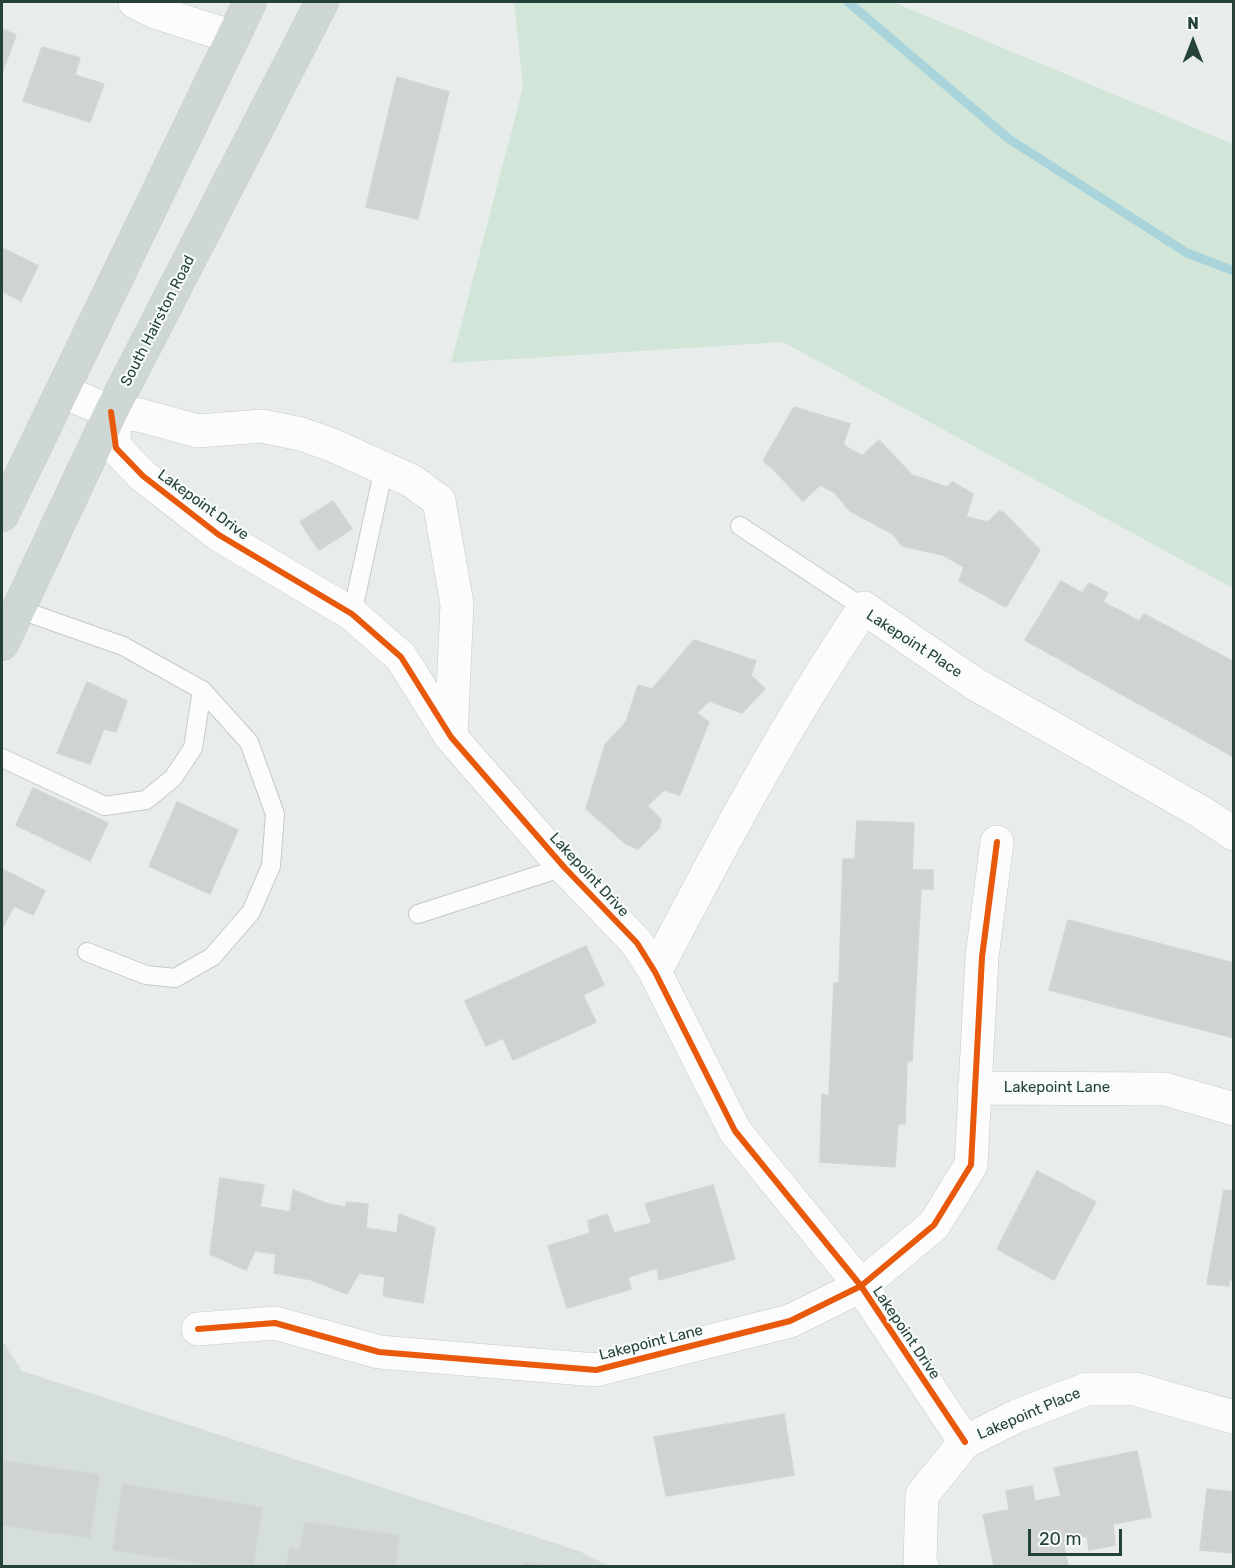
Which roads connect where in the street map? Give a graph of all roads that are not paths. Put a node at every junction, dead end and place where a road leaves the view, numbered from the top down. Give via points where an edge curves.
1 (135, 2) edge
2 (250, 2) edge
3 (322, 2) edge
4 (233, 37) junction
5 (62, 391) junction
6 (111, 412) junction
7 (384, 468) junction
8 (2, 515) edge
9 (740, 526) dead end
10 (864, 608) junction
11 (18, 609) junction
12 (352, 614) junction
13 (2, 644) edge
14 (202, 690) junction
15 (451, 737) junction
16 (2, 758) edge
17 (1233, 834) edge
18 (997, 842) dead end
19 (564, 867) junction
20 (418, 914) dead end
21 (87, 952) dead end
22 (655, 972) junction
23 (974, 1088) junction
24 (1233, 1109) edge
25 (861, 1287) junction
26 (198, 1329) dead end
27 (1233, 1416) edge
28 (965, 1442) junction
29 (922, 1566) edge

1 - 4 street
2 - 4 main road
3 - 6 main road, South Hairston Road
4 - 5 main road
5 - 6 street
5 - 8 main road
6 - 7 street via 139,415 198,431 262,426 301,434
6 - 11 main road, South Hairston Road
6 - 12 street, Lakepoint Drive via 116,448 143,476 219,535
7 - 12 lane
7 - 15 street via 412,481 439,501 457,604
9 - 10 lane
10 - 17 street, Lakepoint Place via 975,684
10 - 22 street, Lakepoint Place via 828,661 730,829
11 - 13 main road, South Hairston Road
11 - 14 lane via 123,646
12 - 15 street, Lakepoint Drive via 401,657
14 - 16 lane via 193,748 173,778 146,800 105,806
14 - 21 lane via 249,742 275,814 271,866 251,912 212,957 175,978 146,975
15 - 19 street, Lakepoint Drive
18 - 23 street via 982,957
19 - 20 lane
19 - 22 street, Lakepoint Drive via 637,943
22 - 25 street, Lakepoint Drive via 735,1131
23 - 24 street, Lakepoint Lane via 1165,1089
23 - 25 street, Lakepoint Lane via 971,1165 934,1225
25 - 26 street, Lakepoint Lane via 790,1321 596,1370 379,1352 275,1323
25 - 28 street, Lakepoint Drive
27 - 28 street, Lakepoint Place via 1136,1389 1087,1389 1017,1416
28 - 29 street via 922,1495

